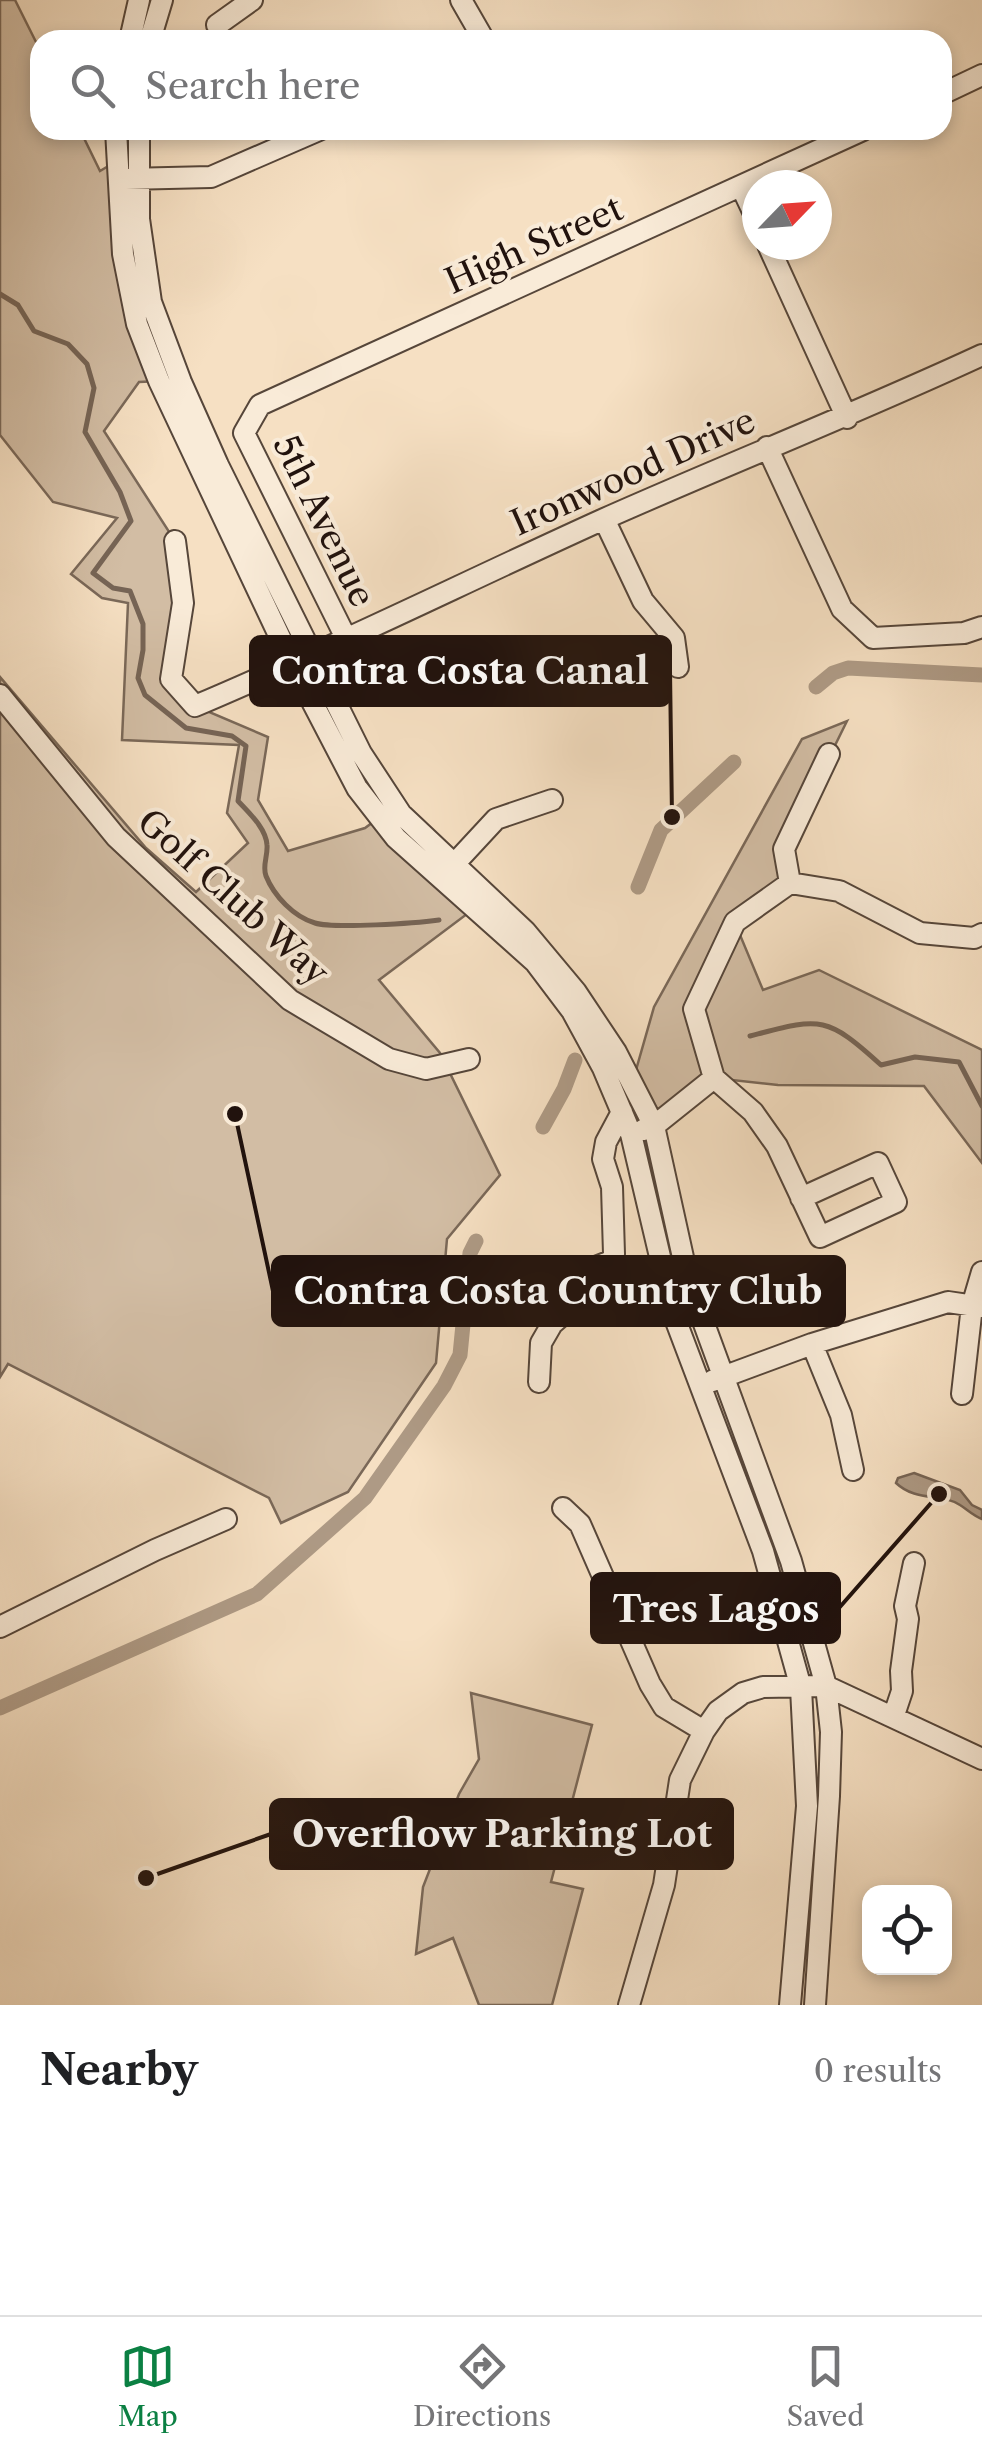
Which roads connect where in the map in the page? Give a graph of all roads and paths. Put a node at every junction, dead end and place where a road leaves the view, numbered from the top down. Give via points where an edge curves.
1 (139, 0) edge
2 (162, 0) edge
3 (252, 0) edge
4 (461, 0) edge
5 (217, 25) dead end
6 (132, 30) edge
7 (153, 30) edge
8 (478, 30) edge
9 (982, 75) edge
10 (952, 89) edge
11 (118, 140) edge
12 (137, 140) edge
13 (296, 140) edge
14 (841, 140) edge
15 (777, 170) edge
16 (127, 180) junction
17 (742, 186) edge
18 (775, 260) edge
19 (982, 355) edge
20 (847, 418) junction
21 (244, 433) joint
22 (767, 447) junction
23 (604, 519) junction
24 (175, 541) dead end
25 (982, 628) edge
26 (346, 638) junction
27 (313, 656) junction
28 (293, 665) junction
29 (678, 667) dead end
30 (0, 696) edge
31 (829, 754) dead end
32 (552, 800) dead end
33 (448, 872) junction
34 (790, 884) junction
35 (982, 934) edge
36 (469, 1059) dead end
37 (714, 1078) junction
38 (622, 1112) junction
39 (654, 1126) junction
40 (631, 1134) junction
41 (801, 1198) junction
42 (982, 1272) edge
43 (977, 1306) edge
44 (812, 1344) junction
45 (724, 1377) junction
46 (539, 1382) dead end
47 (700, 1386) junction
48 (962, 1394) dead end
49 (853, 1470) dead end
50 (563, 1508) dead end
51 (226, 1519) dead end
52 (914, 1564) dead end
53 (0, 1627) edge
54 (826, 1686) junction
55 (801, 1688) junction
56 (894, 1716) junction
57 (704, 1731) junction
58 (982, 1758) edge
59 (629, 2005) edge
60 (790, 2005) edge
61 (814, 2005) edge

1 - 6 street
2 - 7 street
3 - 5 street
4 - 8 street
9 - 10 street
11 - 16 street
12 - 16 street
13 - 16 street via 211,177
14 - 15 street, High Street
16 - 27 street via 151,302 181,382
16 - 28 street via 123,254 137,324
17 - 21 street, High Street via 260,405
18 - 20 street
19 - 20 street, Ironwood Drive
20 - 22 street, Ironwood Drive
21 - 26 street, 5th Avenue
22 - 23 street, Ironwood Drive
22 - 25 street via 842,609 873,638
23 - 26 street, Ironwood Drive
23 - 29 street via 642,601 674,638
24 - 28 street, Ironwood Drive via 183,603 171,680 195,706
26 - 27 street, Ironwood Drive
27 - 28 street, Ironwood Drive
27 - 33 street via 361,753
28 - 33 street via 357,788 396,838
30 - 36 street, Golf Club Way via 116,837 290,1000 389,1059 426,1069
31 - 34 street via 784,850
32 - 33 street via 496,819
33 - 38 street via 572,1012
33 - 39 street via 526,931 576,992
34 - 35 street via 839,891 920,932
34 - 37 street via 735,922 694,1009
37 - 39 street
37 - 41 street via 753,1112
38 - 40 street
38 - 46 street via 603,1158 612,1187 614,1254 580,1278 576,1303 552,1324 541,1343
39 - 40 street
39 - 45 street via 688,1280
40 - 47 street via 674,1316
41 - 41 street via 820,1237 896,1202 878,1163
42 - 43 street
43 - 44 street via 948,1302
43 - 48 street
44 - 45 street
44 - 49 street via 841,1415
45 - 47 street
45 - 54 street via 791,1561
47 - 55 street via 763,1552
50 - 57 street via 580,1524 664,1707
51 - 53 street
52 - 56 street
54 - 55 street
54 - 56 street
54 - 61 street via 829,1796
55 - 57 street via 743,1693
55 - 60 street via 807,1806
56 - 58 street
57 - 59 street via 680,1780 664,1885

